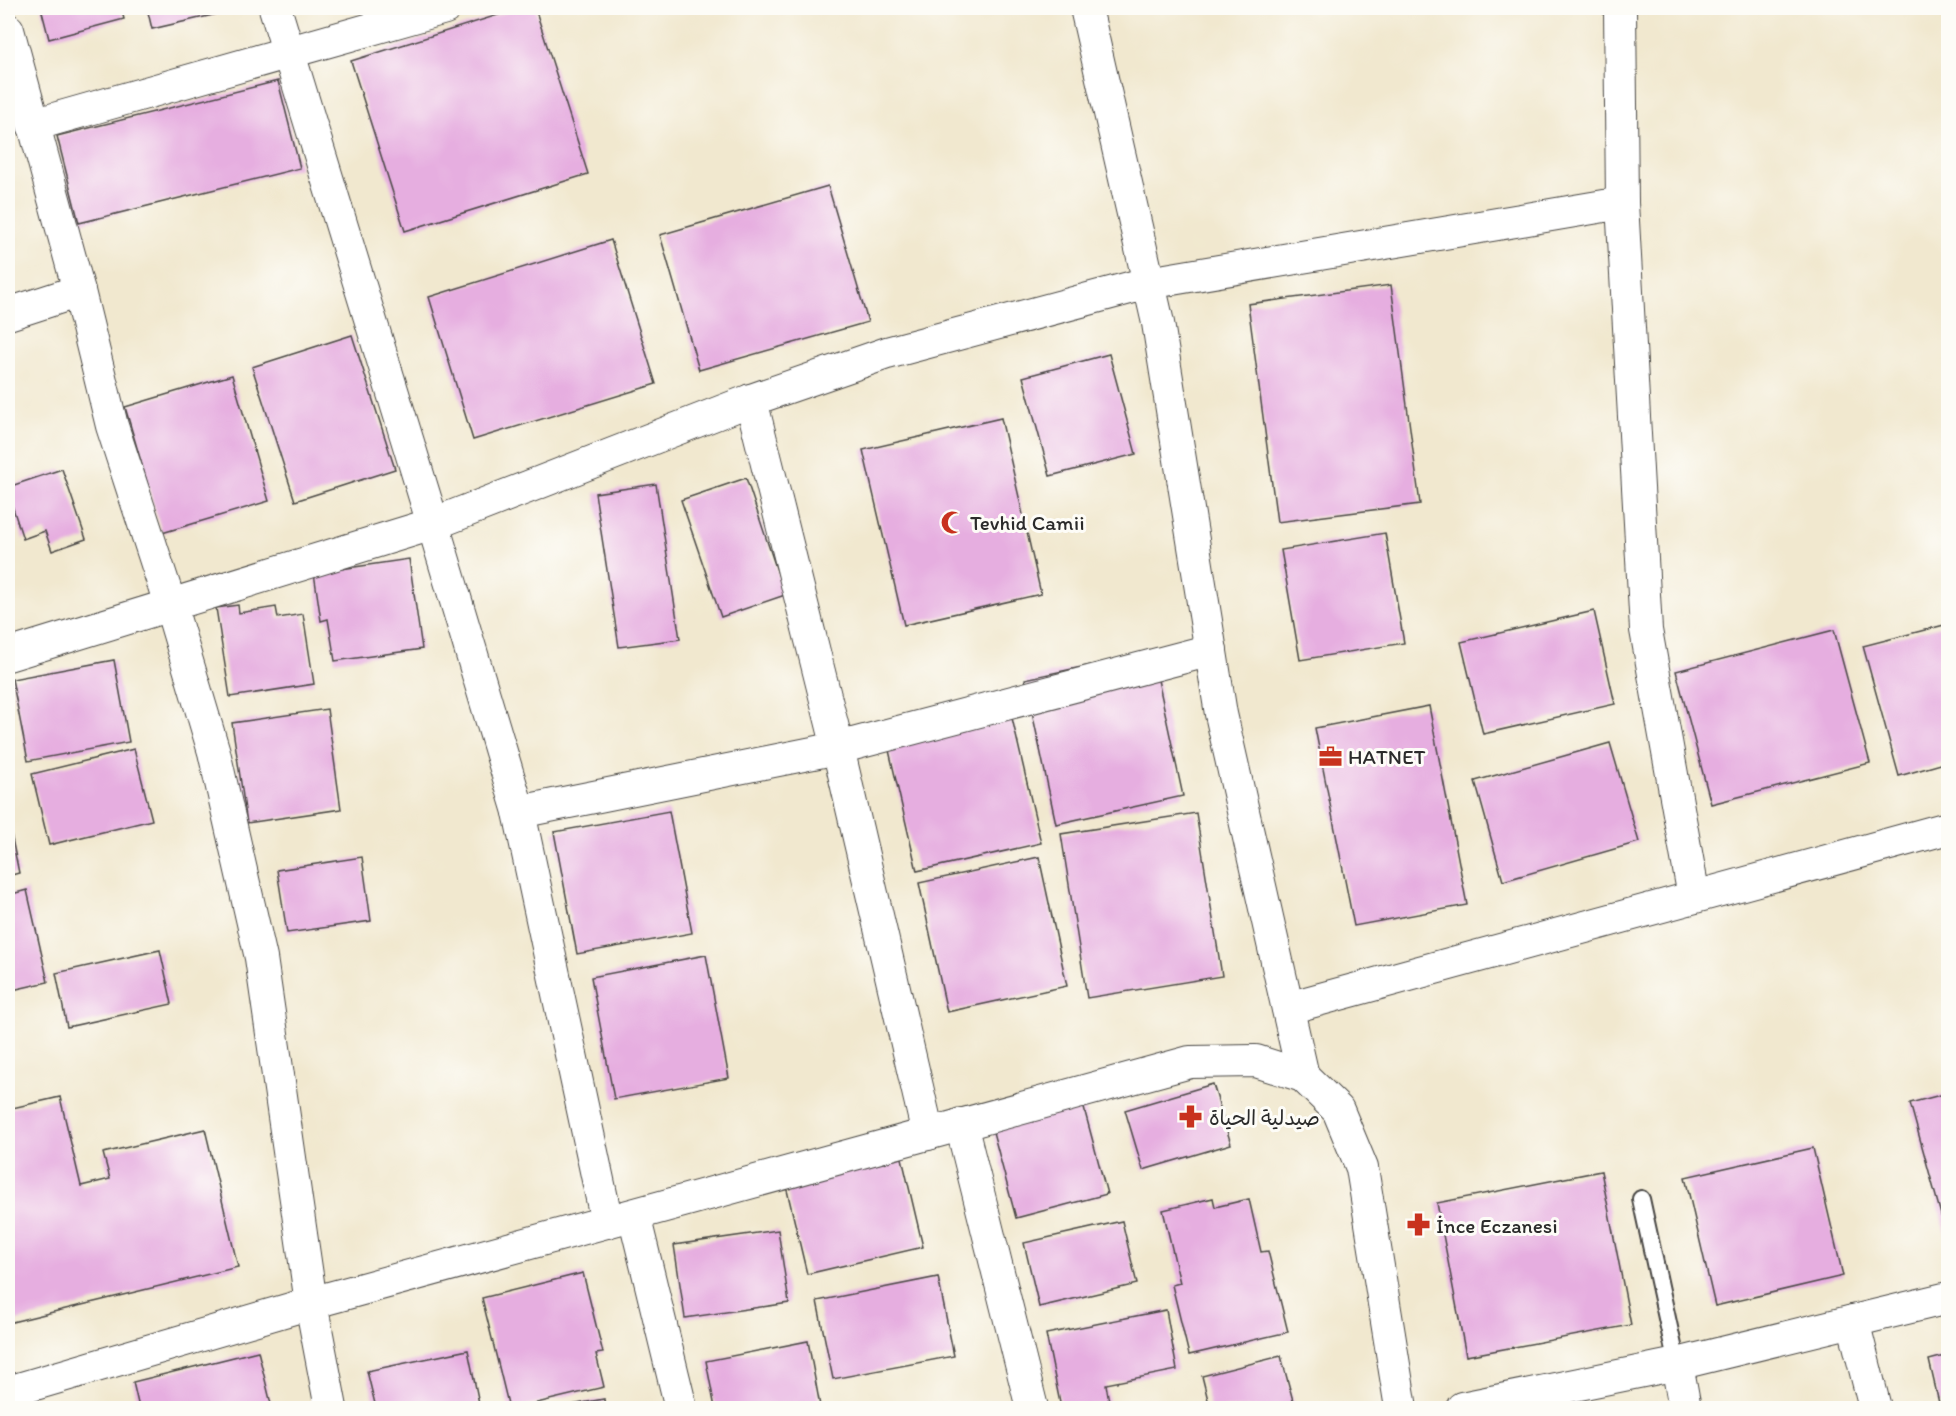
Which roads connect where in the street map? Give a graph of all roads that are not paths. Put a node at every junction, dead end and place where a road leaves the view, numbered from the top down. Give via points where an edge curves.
1 (275, 8) edge
2 (445, 8) edge
3 (1086, 8) edge
4 (1620, 8) edge
5 (8, 30) edge
6 (289, 51) junction
7 (33, 124) junction
8 (1622, 203) junction
9 (1148, 283) junction
10 (79, 291) junction
11 (8, 314) edge
12 (751, 400) junction
13 (433, 524) junction
14 (170, 604) junction
15 (1211, 650) junction
16 (8, 655) edge
17 (838, 748) junction
18 (519, 812) junction
19 (1948, 828) edge
20 (1694, 897) junction
21 (1288, 1008) junction
22 (1303, 1076) junction
23 (961, 1124) junction
24 (928, 1134) junction
25 (1641, 1199) dead end
26 (621, 1218) junction
27 (1948, 1298) edge
28 (311, 1303) junction
29 (1853, 1321) junction
30 (1677, 1364) junction
31 (8, 1392) edge
32 (331, 1408) edge
33 (681, 1408) edge
34 (1032, 1408) edge
35 (1401, 1408) edge
36 (1462, 1408) edge
37 (1685, 1408) edge
38 (1875, 1408) edge

1 - 6 street
2 - 6 street
3 - 9 street
4 - 8 street
5 - 7 street
6 - 7 street
6 - 13 street
7 - 10 street
8 - 9 street
8 - 20 street via 1646,630
9 - 12 street via 887,353
9 - 15 street via 1158,323
10 - 11 street
10 - 14 street via 112,426
12 - 13 street
12 - 17 street
13 - 14 street
13 - 18 street
14 - 16 street
14 - 28 street via 214,752 261,958
15 - 17 street
15 - 21 street via 1221,714
17 - 18 street
17 - 24 street
18 - 26 street
19 - 20 street
20 - 21 street
21 - 22 street
22 - 23 street via 1256,1061 1190,1062
22 - 35 street via 1338,1110 1362,1168
23 - 24 street
23 - 34 street
24 - 26 street
25 - 30 lane
26 - 28 street
26 - 33 street
27 - 29 street
28 - 31 street
28 - 32 street
29 - 30 street
29 - 38 street
30 - 36 street
30 - 37 street

